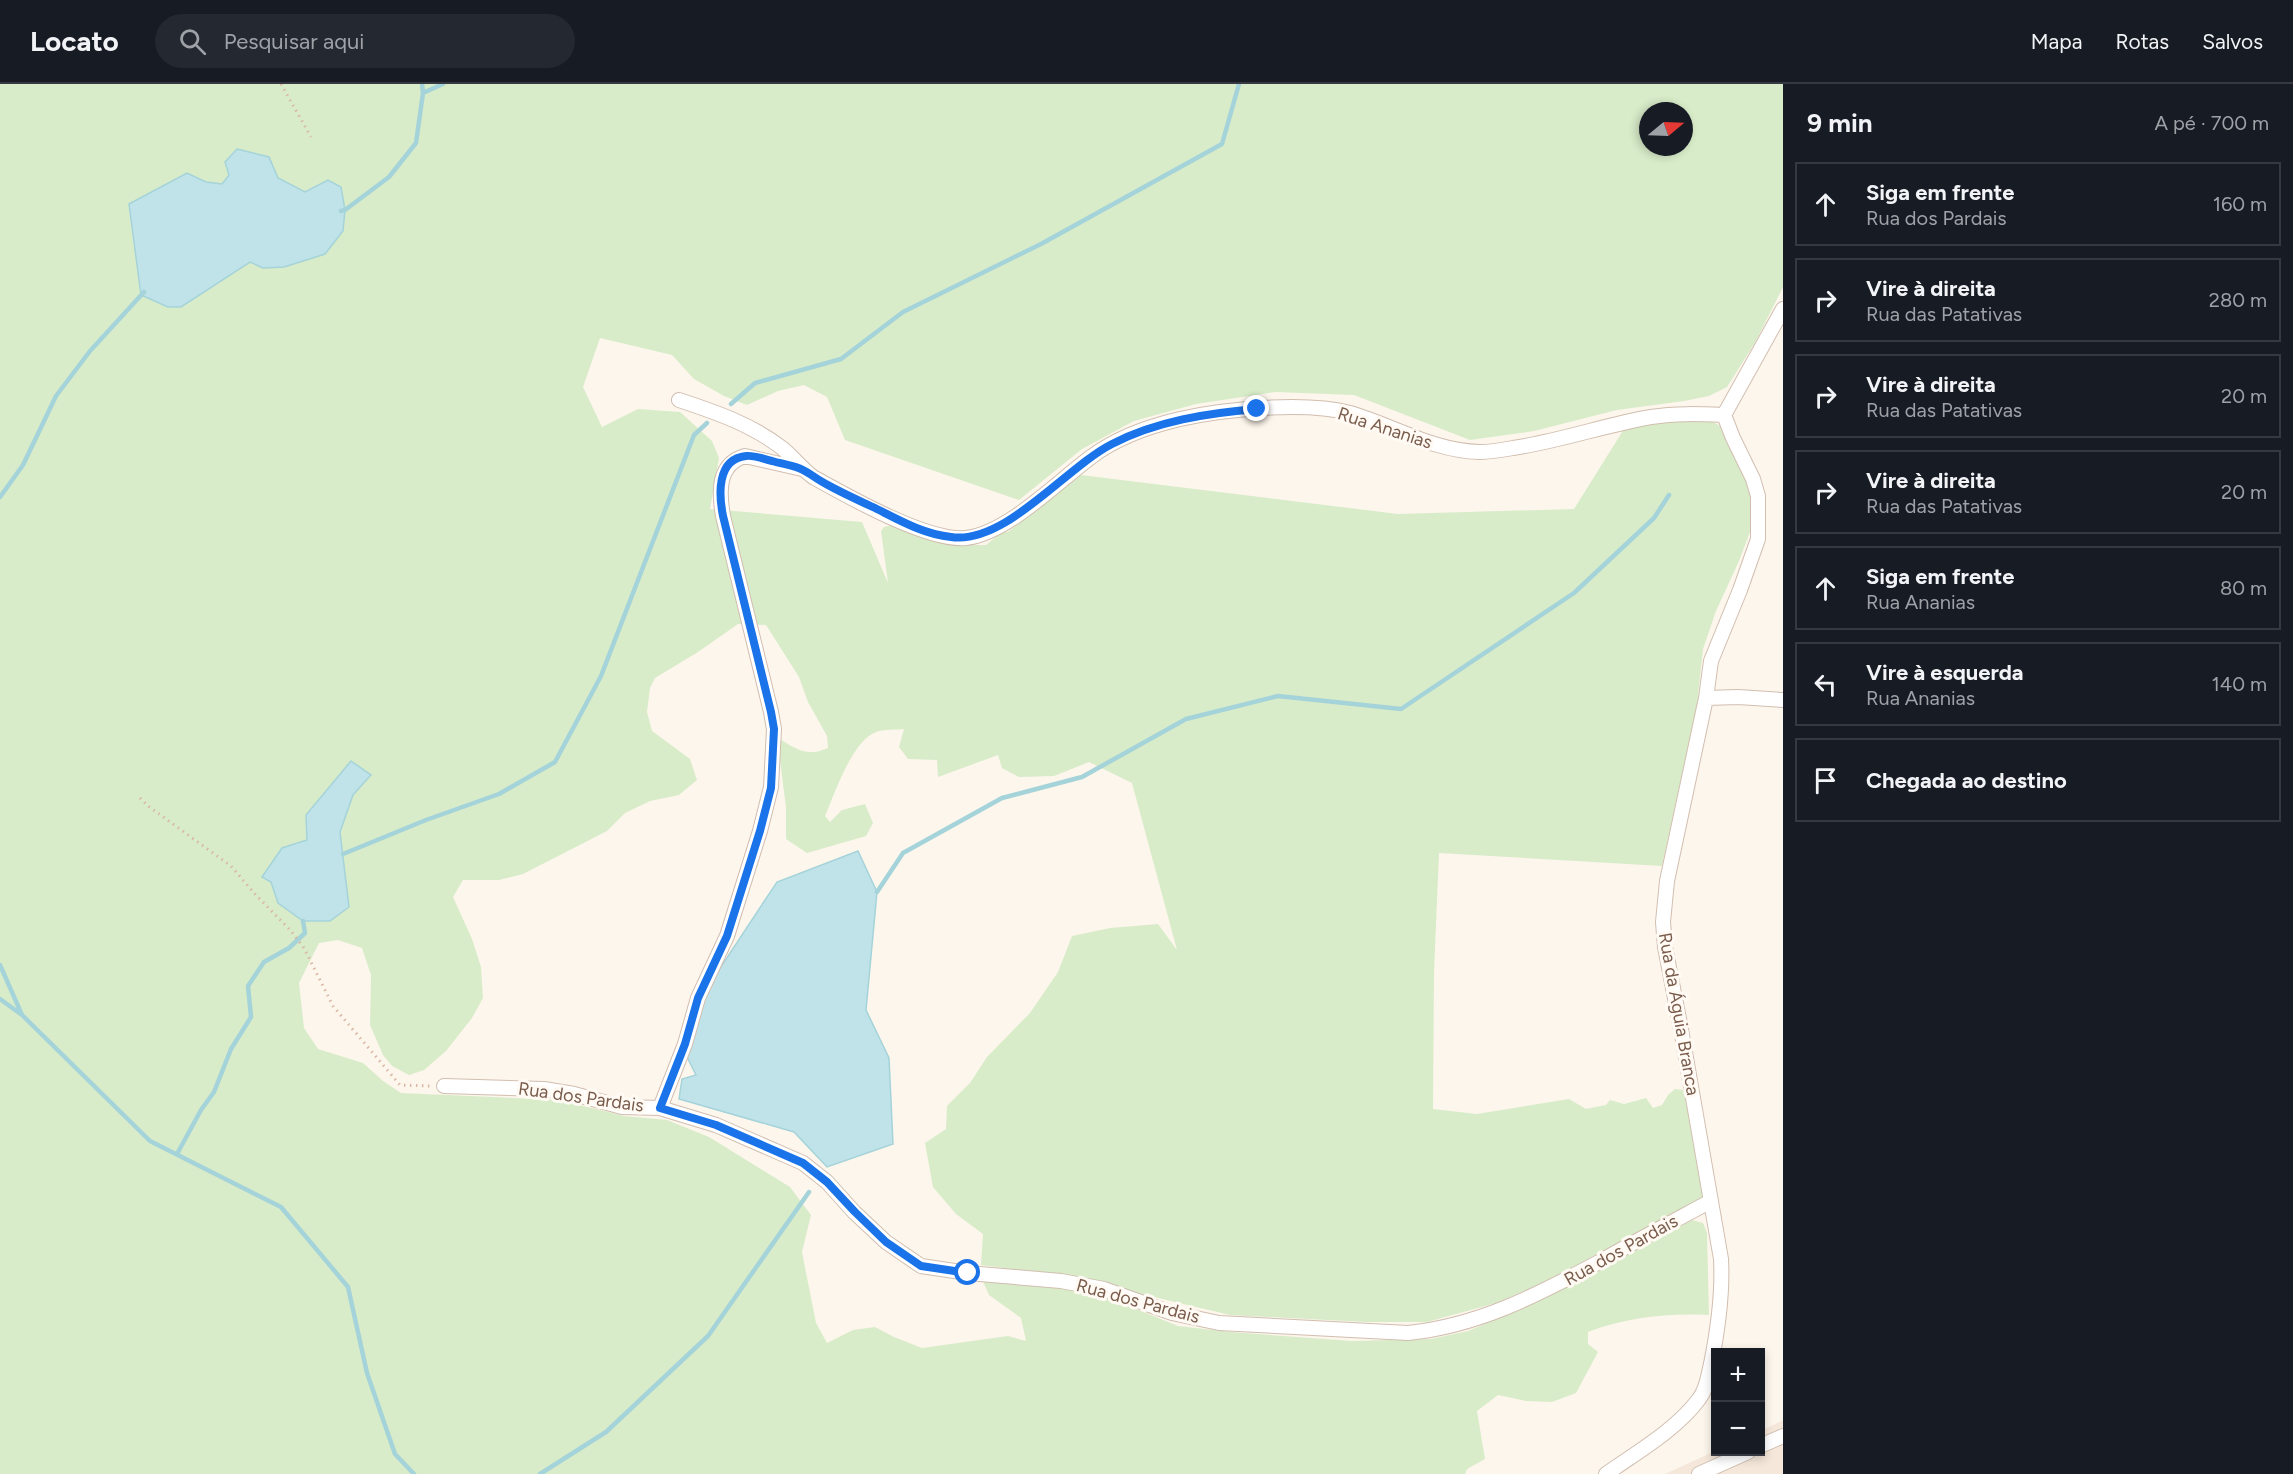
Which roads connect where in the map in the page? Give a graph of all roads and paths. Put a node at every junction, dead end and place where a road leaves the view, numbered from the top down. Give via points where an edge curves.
1 (281, 84) edge
2 (312, 137) dead end
3 (1783, 309) edge
4 (679, 400) dead end
5 (1724, 415) junction
6 (802, 469) junction
7 (1706, 698) junction
8 (1783, 699) edge
9 (140, 798) dead end
10 (444, 1086) joint
11 (660, 1108) junction
12 (1712, 1201) junction
13 (1783, 1436) edge
14 (1765, 1444) edge
15 (1739, 1456) edge
16 (1606, 1474) edge
17 (1699, 1474) edge

1 - 2 path
3 - 5 street
4 - 6 street, Rua Ananias via 748,427 784,450
5 - 6 street, Rua Ananias via 1682,413 1649,417 1563,439 1484,452 1456,451 1332,410 1257,409 1211,414 1178,420 1111,444 1005,523 963,538 906,524
5 - 7 street, Rua da Águia Branca via 1753,479 1760,512 1758,539 1714,653
6 - 11 street via 745,456 731,464 721,481 725,524 774,729 771,788 727,936 701,990
7 - 8 street
7 - 12 street, Rua da Águia Branca via 1667,881 1663,922
9 - 10 path via 231,866 291,931 304,948 333,1006 400,1085
10 - 11 street, Rua dos Pardais via 544,1089 622,1107
11 - 12 street, Rua dos Pardais via 716,1125 803,1163 886,1242 921,1266 1104,1289 1172,1313 1220,1323 1408,1333 1458,1324 1492,1315 1553,1288
12 - 16 street, Rua da Águia Branca via 1722,1286 1706,1388 1674,1424
13 - 14 street
15 - 17 street

